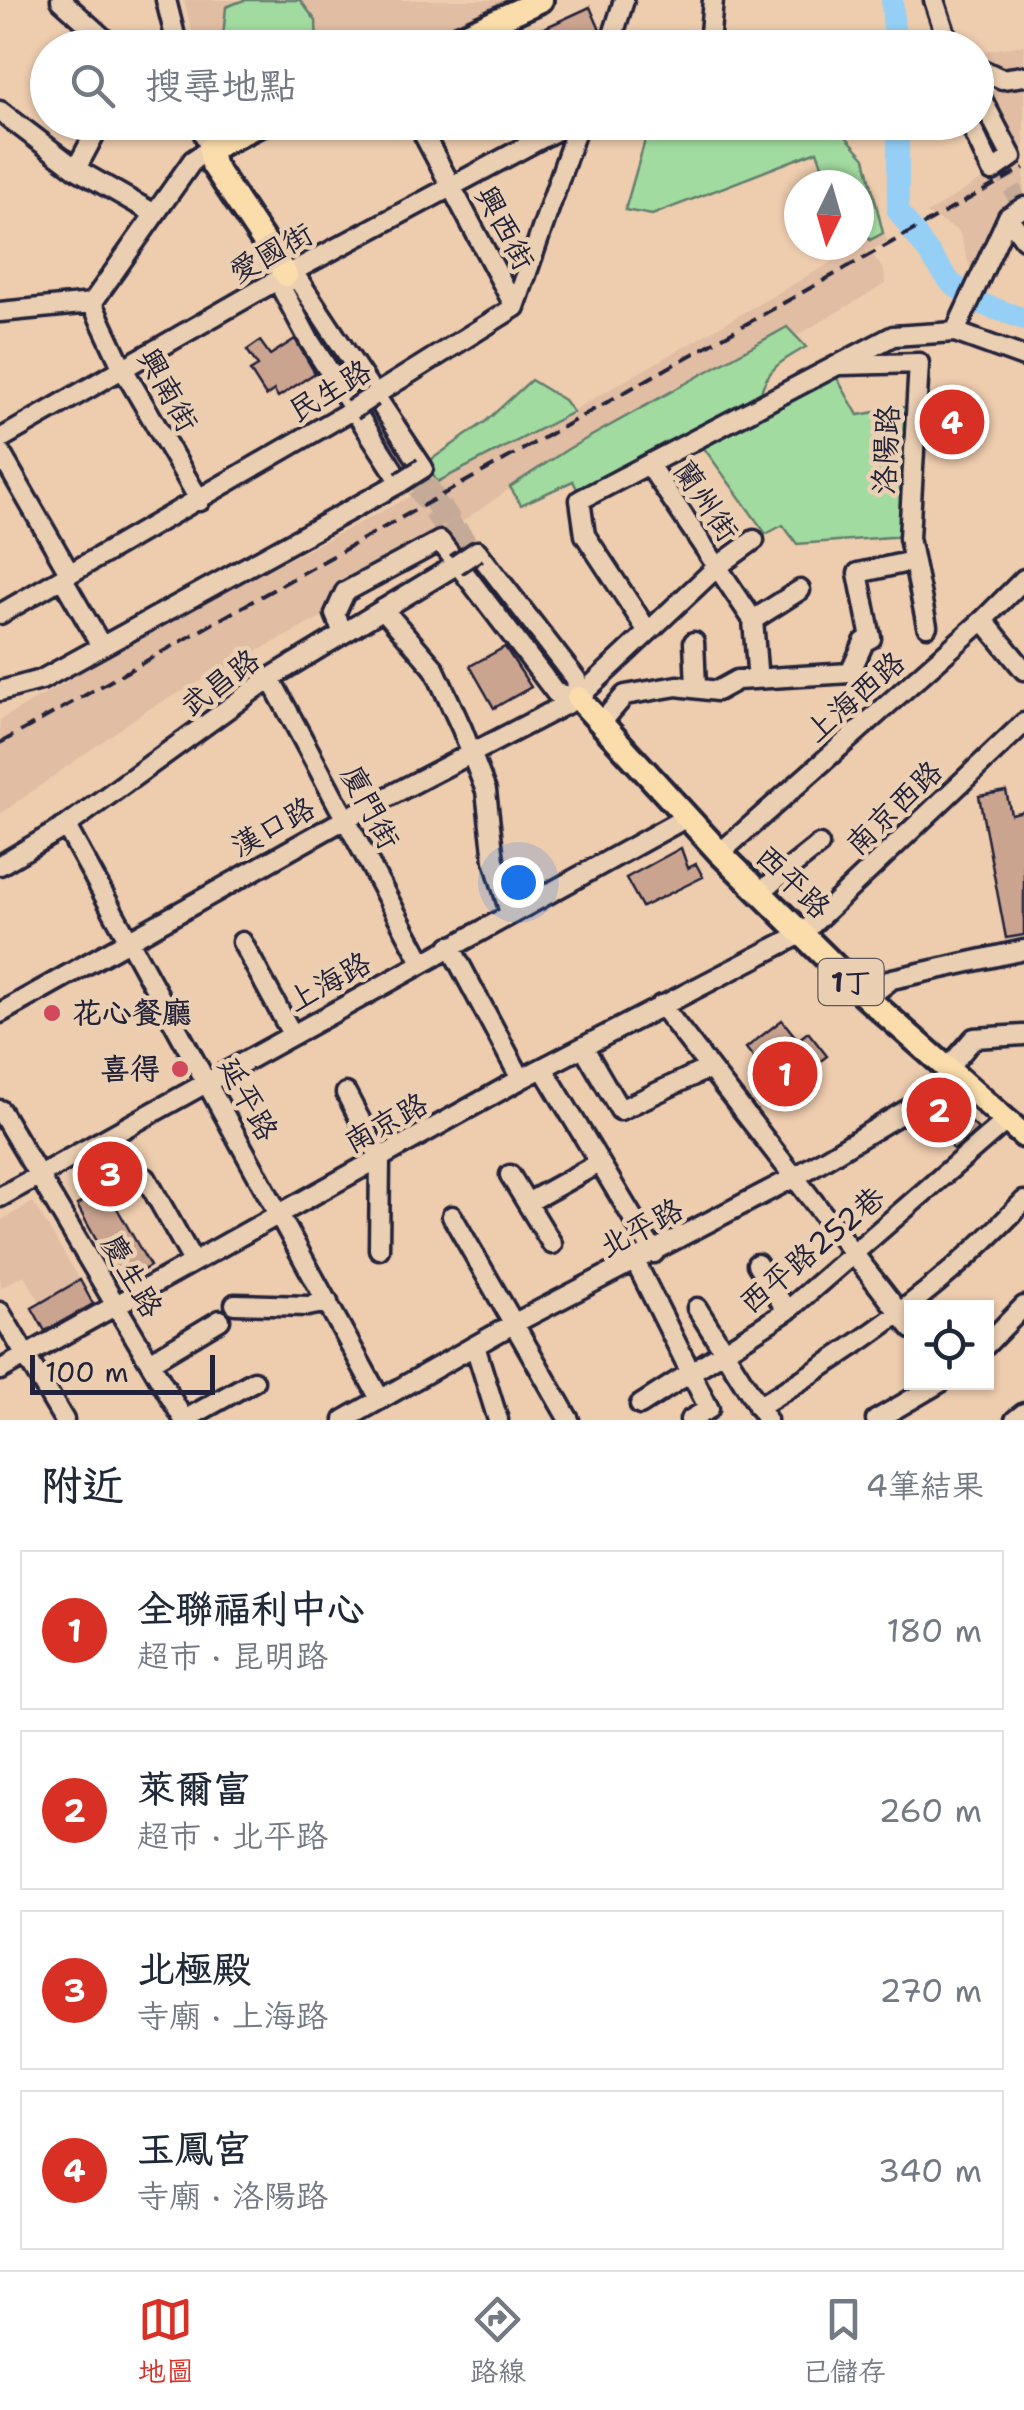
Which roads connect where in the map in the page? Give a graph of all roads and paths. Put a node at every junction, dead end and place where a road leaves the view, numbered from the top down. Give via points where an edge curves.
1 (61, 0) edge
2 (166, 0) edge
3 (540, 0) edge
4 (624, 0) edge
5 (714, 0) edge
6 (934, 0) edge
7 (94, 30) edge
8 (174, 30) edge
9 (475, 30) edge
10 (614, 30) edge
11 (710, 30) edge
12 (944, 30) edge
13 (994, 75) edge
14 (1024, 76) edge
15 (0, 111) edge
16 (994, 122) edge
17 (30, 134) edge
18 (38, 140) edge
19 (91, 140) edge
20 (206, 140) edge
21 (229, 140) edge
22 (427, 140) edge
23 (542, 140) edge
24 (570, 140) edge
25 (978, 140) edge
26 (210, 149) junction
27 (76, 169) junction
28 (452, 187) junction
29 (1016, 212) edge
30 (155, 214) junction
31 (1024, 239) edge
32 (286, 275) junction
33 (92, 304) junction
34 (515, 307) junction
35 (0, 312) edge
36 (955, 332) junction
37 (1024, 356) edge
38 (831, 365) junction
39 (122, 367) junction
40 (373, 396) junction
41 (352, 410) junction
42 (0, 439) edge
43 (0, 452) edge
44 (649, 465) junction
45 (401, 482) junction
46 (200, 501) junction
47 (754, 540) dead end
48 (477, 551) joint
49 (913, 560) junction
50 (456, 565) junction
51 (718, 568) junction
52 (66, 576) junction
53 (1024, 579) edge
54 (800, 590) dead end
55 (383, 608) junction
56 (0, 614) edge
57 (752, 620) junction
58 (983, 620) junction
59 (926, 626) dead end
60 (647, 630) junction
61 (343, 633) junction
62 (694, 642) dead end
63 (101, 645) junction
64 (757, 668) dead end
65 (1024, 670) edge
66 (270, 678) junction
67 (696, 687) junction
68 (0, 690) edge
69 (578, 698) junction
70 (600, 723) junction
71 (1024, 723) edge
72 (471, 753) junction
73 (687, 817) junction
74 (344, 819) junction
75 (66, 826) junction
76 (818, 845) dead end
77 (720, 853) junction
78 (0, 866) edge
79 (760, 892) junction
80 (510, 914) junction
81 (803, 933) junction
82 (128, 940) junction
83 (242, 942) dead end
84 (450, 946) junction
85 (1024, 950) edge
86 (422, 962) junction
87 (867, 998) junction
88 (661, 1006) junction
89 (0, 1013) edge
90 (292, 1034) junction
91 (1024, 1034) edge
92 (584, 1048) junction
93 (707, 1069) junction
94 (544, 1070) junction
95 (954, 1073) junction
96 (521, 1079) junction
97 (206, 1081) junction
98 (346, 1093) dead end
99 (0, 1110) edge
100 (1006, 1120) junction
101 (1024, 1136) edge
102 (380, 1158) junction
103 (599, 1163) junction
104 (40, 1175) junction
105 (510, 1175) dead end
106 (146, 1178) dead end
107 (795, 1178) junction
108 (0, 1197) edge
109 (1024, 1201) edge
110 (527, 1203) junction
111 (281, 1214) junction
112 (452, 1216) dead end
113 (552, 1244) dead end
114 (379, 1249) dead end
115 (654, 1253) junction
116 (851, 1256) junction
117 (194, 1262) junction
118 (636, 1264) junction
119 (756, 1264) dead end
120 (928, 1300) edge
121 (328, 1302) junction
122 (236, 1304) dead end
123 (116, 1305) junction
124 (1024, 1306) edge
125 (697, 1308) dead end
126 (787, 1311) junction
127 (0, 1312) edge
128 (220, 1320) dead end
129 (904, 1320) edge
130 (904, 1323) edge
131 (513, 1324) junction
132 (994, 1337) edge
133 (475, 1346) junction
134 (726, 1354) junction
135 (24, 1356) junction
136 (150, 1362) junction
137 (0, 1370) edge
138 (690, 1376) junction
139 (254, 1381) dead end
140 (927, 1390) edge
141 (380, 1399) junction
142 (640, 1405) dead end
143 (1024, 1413) edge
144 (763, 1414) edge
145 (64, 1420) edge
146 (184, 1420) edge
147 (344, 1420) edge
148 (498, 1420) edge
149 (569, 1420) edge
150 (690, 1420) edge
151 (876, 1420) edge
152 (1015, 1420) edge

1 - 7 street
2 - 8 street
3 - 9 main road
4 - 10 street
5 - 11 street
6 - 12 street
13 - 14 street
15 - 17 street
16 - 25 street via 1012,156 992,170
18 - 27 street
19 - 27 street
20 - 26 street
21 - 26 main road
22 - 28 street, 興西街
23 - 28 street, 愛國街
24 - 34 street
26 - 30 street via 193,160
26 - 32 main road via 213,165
27 - 30 street
28 - 32 street, 愛國街
28 - 34 street, 興西街
29 - 31 street
29 - 36 street
30 - 33 street
32 - 39 street, 愛國街
32 - 40 street via 300,281
32 - 41 street via 283,291
33 - 35 street
33 - 39 street, 興南街
34 - 40 street, 民生路
36 - 37 street, 洛陽路
36 - 38 street, 洛陽路 via 894,336
38 - 44 street, 洛陽路
38 - 49 street, 洛陽路 via 919,363 908,538
39 - 42 street, 愛國街
39 - 46 street, 興南街
40 - 41 street, 民生路, bridge
40 - 45 street, bridge via 422,468
41 - 45 street
41 - 46 street, 民生路
43 - 52 street
44 - 51 street, 蘭州街
44 - 60 street, 洛陽路 via 580,500 585,535
45 - 63 street
46 - 52 street, 民生路
47 - 51 street
48 - 50 street, 武昌路, bridge
48 - 69 street, 西平路 via 576,679
49 - 59 street, 洛陽路
49 - 67 street via 858,573 871,638 850,673 737,680 717,691
50 - 55 street, 武昌路
50 - 61 street via 440,541 345,592 335,614
50 - 69 street, 西平路 via 556,692
51 - 57 street, 蘭州街
51 - 60 street
52 - 56 street, 民生路
52 - 63 street
53 - 58 street, 上海西路
54 - 57 street
55 - 61 street, 武昌路
55 - 72 street via 434,668
57 - 64 street
58 - 65 street
58 - 77 street, 上海西路
60 - 69 street
61 - 66 street, 武昌路
62 - 67 street
63 - 68 street via 41,680
66 - 74 street, 廈門街
66 - 75 street, 武昌路
67 - 70 street via 625,695
69 - 70 main road, 西平路 / 1丁
69 - 72 street, 漢口路
70 - 73 main road, 西平路 / 1丁
71 - 81 street, 南京西路
72 - 74 street, 漢口路
72 - 80 street via 486,790 494,860
73 - 77 main road, 西平路 / 1丁
73 - 80 street, 上海路
74 - 82 street, 漢口路
74 - 86 street, 廈門街
75 - 78 street, 武昌路
75 - 82 street, 延平路
76 - 79 street
77 - 79 main road, 西平路 / 1丁
79 - 81 main road, 西平路 / 1丁
80 - 84 street, 上海路
81 - 87 main road, 西平路 / 1丁
81 - 88 street, 南京路
82 - 89 street, 漢口路
82 - 97 street, 延平路
83 - 90 street
84 - 86 street, 上海路
84 - 96 street
85 - 87 street via 892,979
86 - 90 street, 上海路
87 - 95 main road, 西平路 / 1丁
88 - 92 street, 南京路
88 - 93 street
90 - 97 street, 上海路
91 - 95 street, 北平路 via 974,1038
92 - 93 street via 620,1110
92 - 94 street, 南京路
93 - 107 street
94 - 96 street, 南京路
94 - 103 street
95 - 100 main road, 西平路 / 1丁
95 - 107 street, 北平路
96 - 102 street, 南京路
97 - 104 street, 上海路
97 - 111 street, 延平路
98 - 102 street
99 - 104 street, 慶生路
100 - 101 main road, 西平路 / 1丁
100 - 116 street, 西平路252巷
102 - 111 street, 南京路
102 - 114 street
103 - 110 street
103 - 115 street
104 - 108 street, 上海路
104 - 123 street, 慶生路
105 - 110 street
106 - 117 street
107 - 115 street, 北平路
107 - 116 street
109 - 120 street
110 - 113 street
111 - 117 street, 南京路
111 - 121 street, 延平路
112 - 131 street
115 - 118 street, 北平路
116 - 126 street, 西平路252巷
116 - 129 street
117 - 123 street, 南京路
118 - 131 street, 北平路
118 - 138 street
119 - 126 street
121 - 122 street
121 - 141 street, 延平路
123 - 135 street, 南京路
123 - 136 street, 慶生路
124 - 132 street
125 - 134 street
126 - 134 street, 西平路252巷
127 - 135 street
128 - 136 street
130 - 144 street
131 - 133 street, 北平路
131 - 149 street
133 - 141 street, 北平路
133 - 148 street
134 - 138 street, 西平路252巷
134 - 144 street
135 - 137 street, 南京路
135 - 145 street
136 - 146 street, 慶生路
138 - 142 street, 西平路252巷
138 - 150 street via 709,1409
139 - 146 street
140 - 151 street
141 - 147 street, 北平路
143 - 152 street

